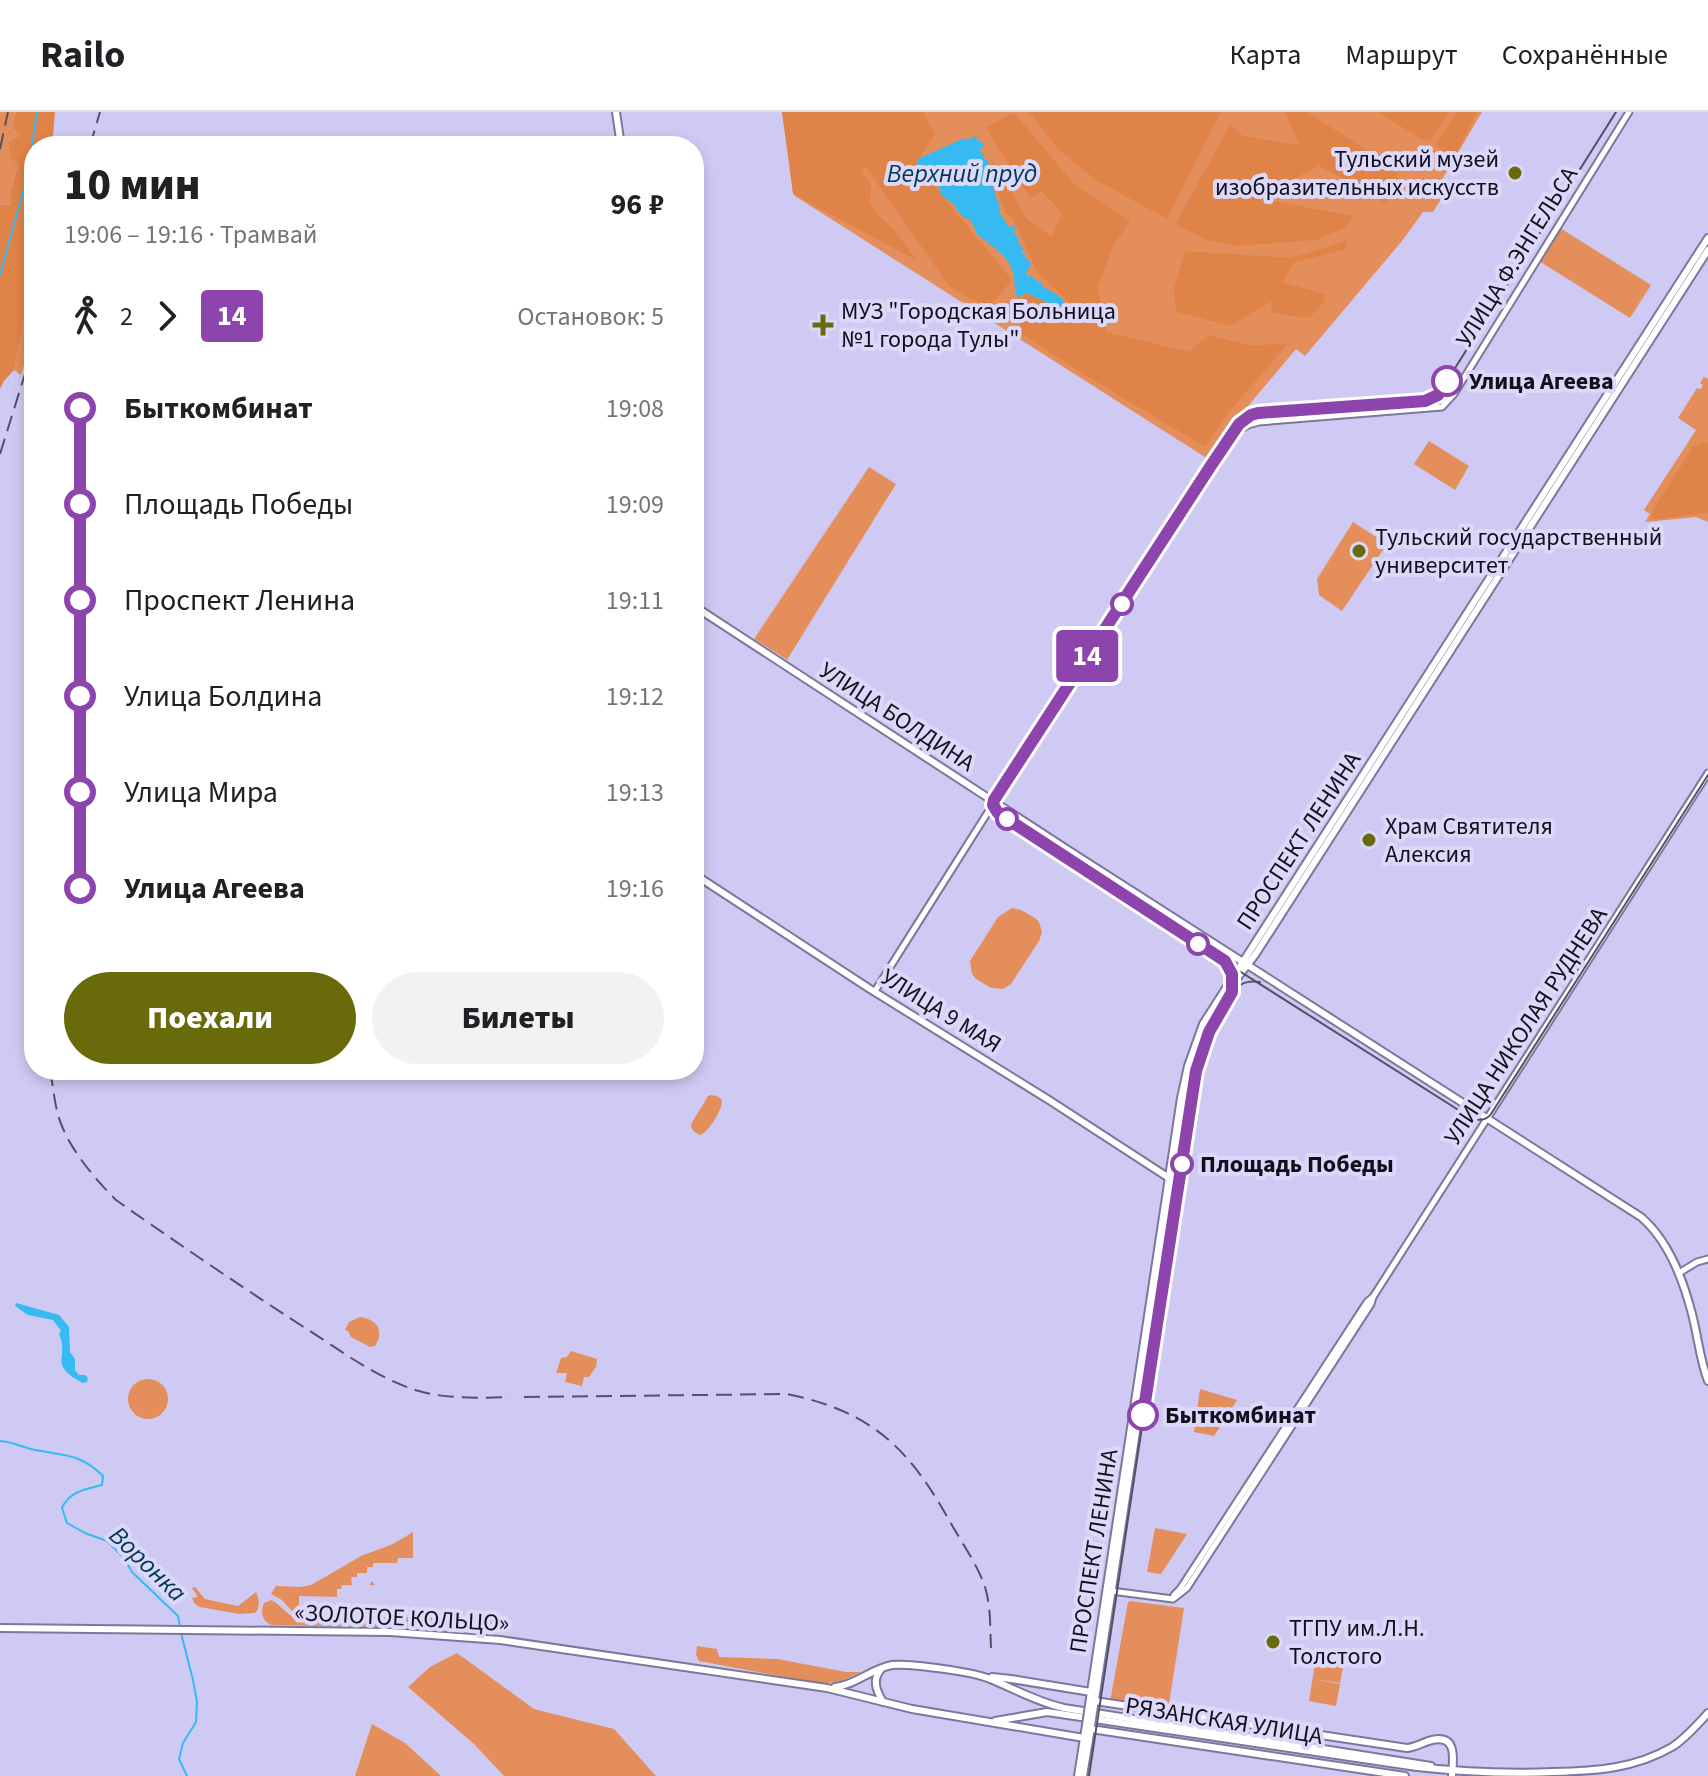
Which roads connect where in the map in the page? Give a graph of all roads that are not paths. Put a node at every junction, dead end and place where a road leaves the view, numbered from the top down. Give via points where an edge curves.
1 (616, 112) edge
2 (1629, 112) edge
3 (620, 136) edge
4 (1708, 238) edge
5 (1708, 250) edge
6 (1558, 478) junction
7 (704, 612) edge
8 (1708, 773) edge
9 (995, 801) junction
10 (704, 880) edge
11 (1245, 964) junction
12 (875, 991) junction
13 (1487, 1119) junction
14 (1171, 1179) junction
15 (1708, 1259) edge
16 (1679, 1273) junction
17 (1708, 1381) edge
18 (1109, 1591) junction
19 (0, 1628) edge
20 (881, 1669) junction
21 (987, 1677) junction
22 (827, 1688) junction
23 (1091, 1692) junction
24 (883, 1702) junction
25 (1093, 1704) junction
26 (1708, 1713) edge
27 (991, 1722) junction
28 (1089, 1727) junction
29 (1084, 1738) junction
30 (1388, 1763) junction
31 (1452, 1774) edge
32 (1081, 1776) edge
33 (1404, 1776) edge

1 - 3 main road
2 - 9 street, УЛИЦА Ф.ЭНГЕЛЬСА via 1442,407 1253,423 1235,432
4 - 6 main road, ПРОСПЕКТ ЛЕНИНА
5 - 6 main road, ПРОСПЕКТ ЛЕНИНА
6 - 11 main road, ПРОСПЕКТ ЛЕНИНА
7 - 9 main road, УЛИЦА БОЛДИНА
8 - 13 street, УЛИЦА НИКОЛАЯ РУДНЕВА
9 - 11 main road, УЛИЦА БОЛДИНА
9 - 12 street
10 - 12 main road, УЛИЦА 9 МАЯ
11 - 13 main road, УЛИЦА БОЛДИНА
11 - 14 main road, ПРОСПЕКТ ЛЕНИНА via 1200,1045
11 - 14 main road, ПРОСПЕКТ ЛЕНИНА via 1203,1024 1188,1066
12 - 14 main road, УЛИЦА 9 МАЯ
13 - 16 main road, УЛИЦА БОЛДИНА via 1641,1217 1661,1237
13 - 18 street, УЛИЦА НИКОЛАЯ РУДНЕВА via 1182,1591 1173,1599
14 - 18 main road, ПРОСПЕКТ ЛЕНИНА
15 - 16 street
16 - 17 main road, УЛИЦА БОЛДИНА
18 - 23 main road, ПРОСПЕКТ ЛЕНИНА
18 - 25 main road, ПРОСПЕКТ ЛЕНИНА
19 - 22 main road, «ЗОЛОТОЕ КОЛЬЦО» via 441,1634
20 - 21 main road via 907,1665
20 - 22 main road
20 - 24 main road via 876,1686
21 - 23 main road
21 - 31 main road, РЯЗАНСКАЯ УЛИЦА via 1048,1705 1418,1763
22 - 24 main road, «ЗОЛОТОЕ КОЛЬЦО»
23 - 25 main road, ПРОСПЕКТ ЛЕНИНА
24 - 27 main road, «ЗОЛОТОЕ КОЛЬЦО»
25 - 28 main road, ПРОСПЕКТ ЛЕНИНА, bridge
25 - 31 main road via 1407,1748 1441,1740 1453,1750
26 - 31 main road, РЯЗАНСКАЯ УЛИЦА via 1674,1746 1626,1766
27 - 29 main road, «ЗОЛОТОЕ КОЛЬЦО»
27 - 30 main road, РЯЗАНСКАЯ УЛИЦА via 1047,1712
28 - 29 main road, ПРОСПЕКТ ЛЕНИНА
28 - 32 main road, ПРОСПЕКТ ЛЕНИНА
28 - 33 main road
29 - 32 main road, ПРОСПЕКТ ЛЕНИНА
30 - 31 main road, РЯЗАНСКАЯ УЛИЦА
30 - 33 main road

